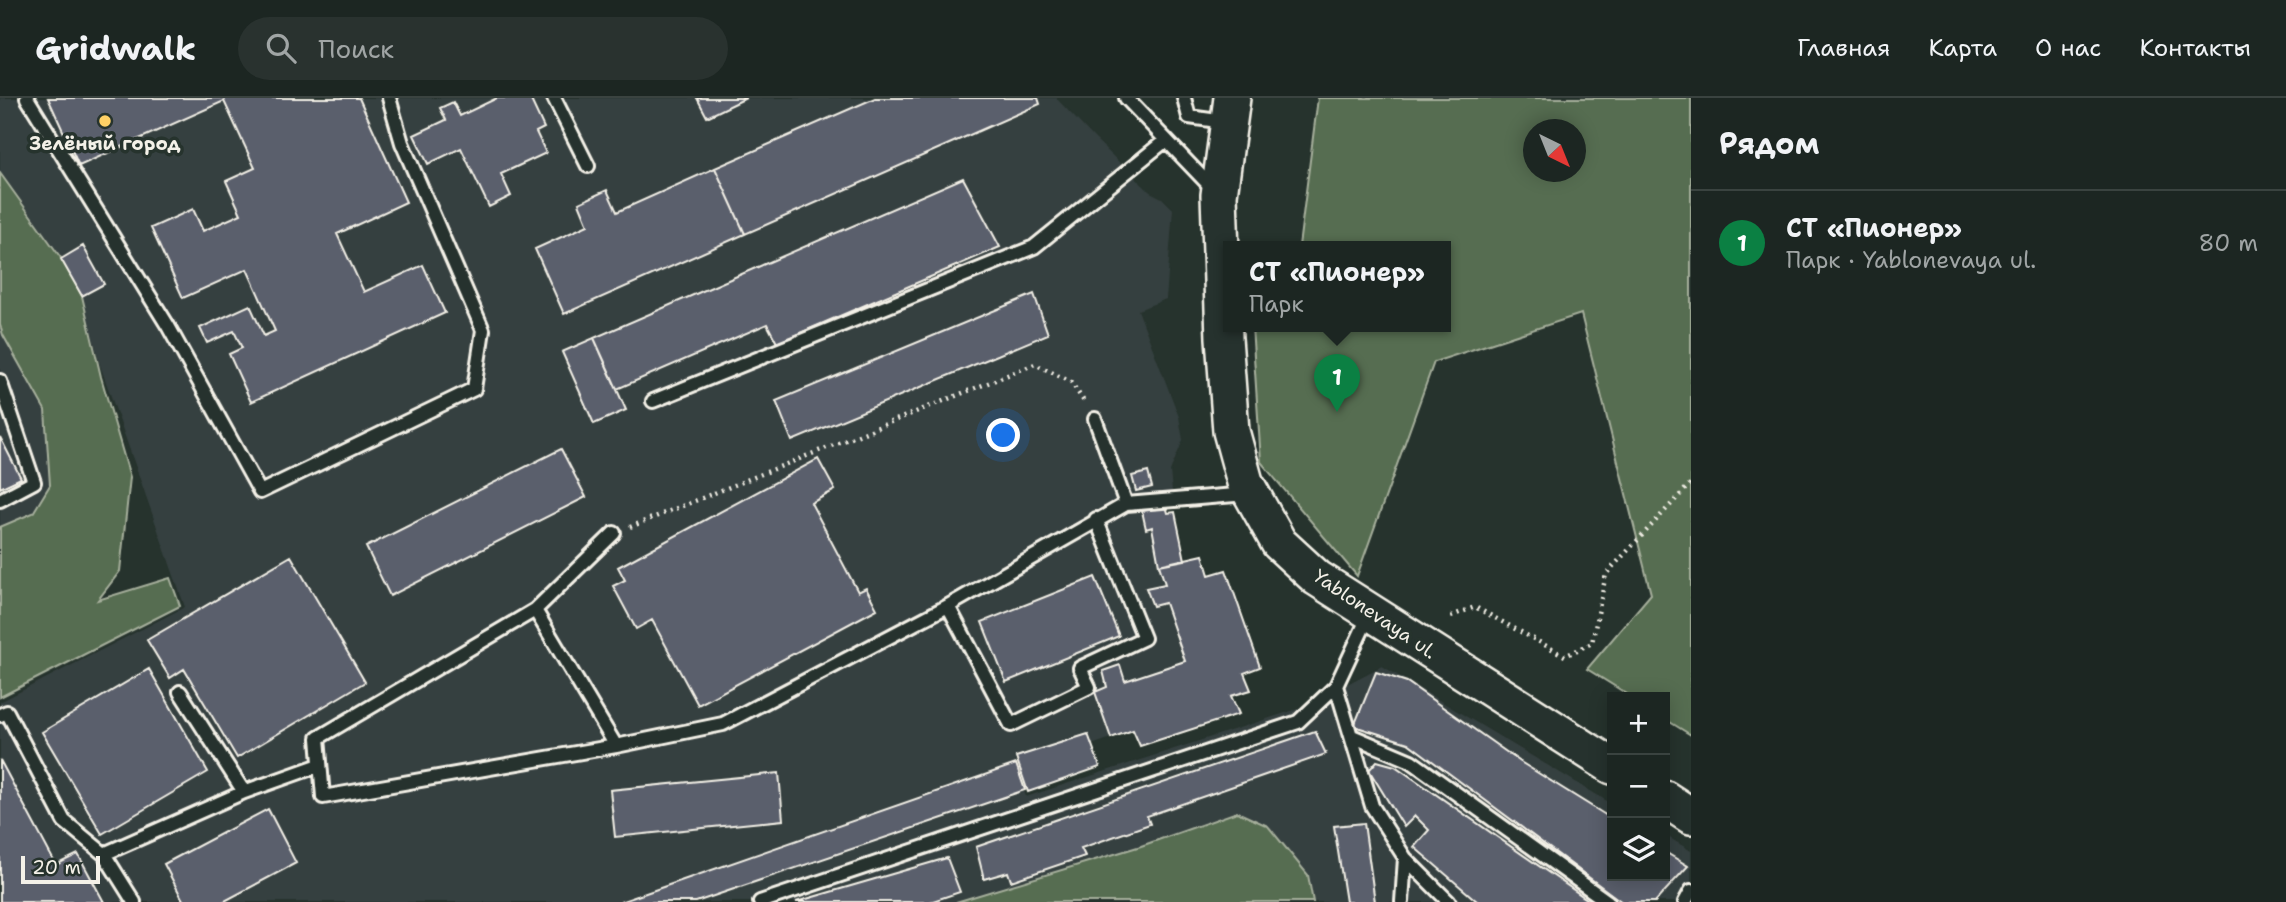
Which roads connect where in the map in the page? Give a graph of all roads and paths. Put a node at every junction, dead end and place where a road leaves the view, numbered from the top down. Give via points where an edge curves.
1 (27, 98) edge
2 (390, 98) edge
3 (554, 98) edge
4 (1125, 98) edge
5 (1184, 98) edge
6 (1230, 110) edge
7 (1167, 140) junction
8 (588, 166) dead end
9 (1219, 195) junction
10 (1223, 309) edge
11 (1224, 332) edge
12 (0, 381) edge
13 (653, 401) dead end
14 (1095, 419) joint
15 (1691, 483) edge
16 (1251, 493) junction
17 (0, 500) edge
18 (1126, 504) junction
19 (1096, 519) junction
20 (614, 533) joint
21 (948, 606) junction
22 (535, 610) junction
23 (1370, 613) junction
24 (1451, 615) dead end
25 (1336, 686) junction
26 (180, 692) dead end
27 (0, 715) edge
28 (1352, 737) junction
29 (616, 746) junction
30 (1607, 763) edge
31 (320, 765) junction
32 (244, 792) junction
33 (1670, 802) edge
34 (1691, 816) edge
35 (104, 854) junction
36 (1405, 858) junction
37 (1691, 891) edge
38 (134, 902) edge
39 (760, 902) edge
40 (1402, 902) edge
41 (1449, 902) edge
42 (1608, 902) edge
43 (1685, 902) edge

1 - 2 lane via 168,326 260,492 474,389 483,330 402,143
3 - 8 lane
4 - 7 lane
5 - 6 lane via 1189,117
6 - 9 street, Yablonevaya ul.
7 - 9 lane
7 - 13 lane via 1034,247
9 - 10 street, Yablonevaya ul.
11 - 16 street, Yablonevaya ul. via 1231,431
12 - 17 lane via 34,482
14 - 18 lane
14 - 20 path via 1071,382 1035,364
15 - 24 path via 1606,574 1592,643 1565,656 1475,607
16 - 18 lane
16 - 23 street, Yablonevaya ul. via 1279,543 1317,578
18 - 19 lane
19 - 21 lane
19 - 21 lane via 1144,638 1080,668 1089,687 1010,725
20 - 22 lane
21 - 29 lane via 723,724
22 - 29 lane
22 - 31 lane via 318,738
23 - 25 lane
23 - 30 street, Yablonevaya ul.
25 - 28 lane
25 - 39 lane via 1298,722
26 - 32 lane
27 - 35 lane via 7,712 64,821
28 - 36 lane via 1373,806
28 - 42 lane via 1411,761
29 - 31 lane via 323,797
31 - 32 lane
32 - 35 lane
33 - 34 street
35 - 38 lane
36 - 40 lane
36 - 41 lane
37 - 43 lane

